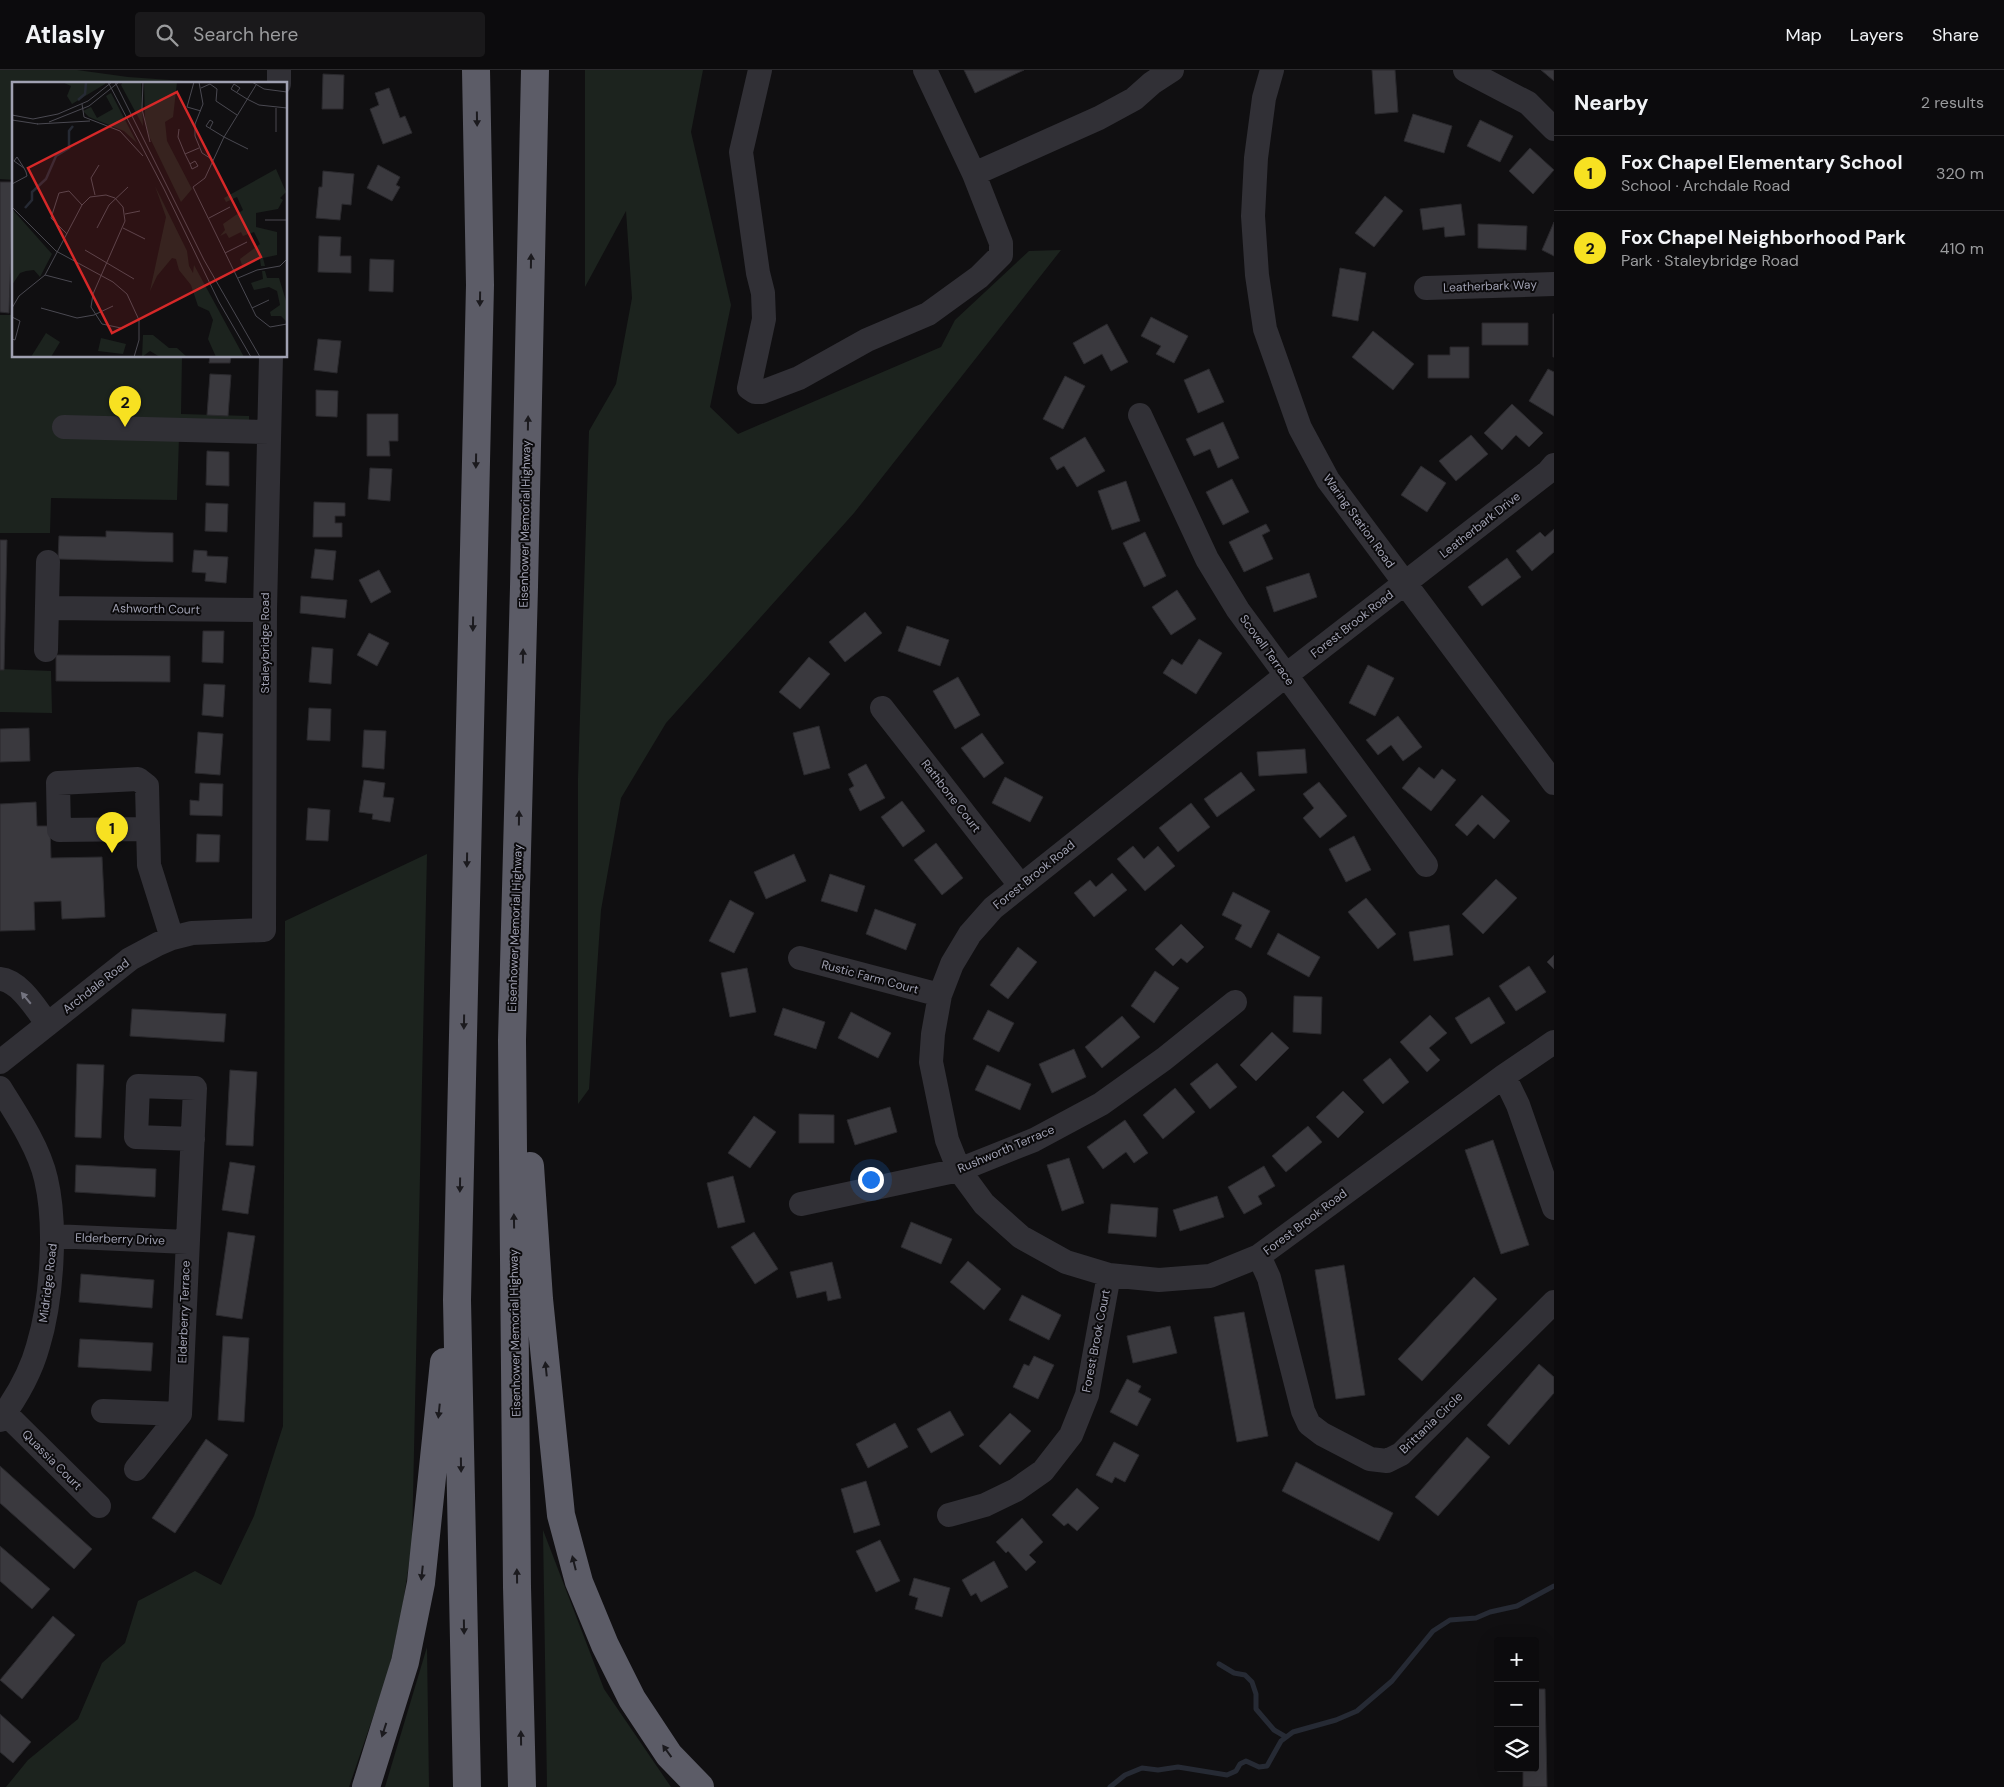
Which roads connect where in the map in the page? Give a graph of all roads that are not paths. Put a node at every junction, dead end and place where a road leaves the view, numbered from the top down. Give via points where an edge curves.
1 (476, 70) edge
2 (535, 70) edge
3 (760, 70) edge
4 (926, 70) edge
5 (1172, 70) edge
6 (1272, 70) edge
7 (1465, 70) edge
8 (1145, 76) edge
9 (1554, 129) edge
10 (974, 174) junction
11 (1554, 284) edge
12 (1426, 288) dead end
13 (271, 358) edge
14 (1140, 415) dead end
15 (64, 427) dead end
16 (269, 432) junction
17 (1554, 466) edge
18 (48, 562) dead end
19 (1404, 583) junction
20 (47, 608) junction
21 (265, 610) junction
22 (46, 650) dead end
23 (1286, 676) junction
24 (882, 708) dead end
25 (1554, 783) edge
26 (148, 829) dead end
27 (1426, 865) dead end
28 (1020, 885) junction
29 (264, 930) joint
30 (516, 937) junction
31 (172, 938) junction
32 (800, 958) dead end
33 (0, 979) edge
34 (940, 995) junction
35 (1234, 1002) dead end
36 (47, 1023) junction
37 (1554, 1042) edge
38 (0, 1062) edge
39 (1504, 1076) junction
40 (0, 1088) edge
41 (193, 1139) dead end
42 (960, 1170) junction
43 (801, 1204) dead end
44 (1554, 1208) edge
45 (459, 1223) junction
46 (53, 1236) junction
47 (187, 1242) junction
48 (1259, 1256) junction
49 (1109, 1275) junction
50 (1554, 1302) edge
51 (103, 1411) dead end
52 (180, 1414) junction
53 (3, 1417) edge
54 (136, 1469) dead end
55 (99, 1506) dead end
56 (949, 1515) dead end
57 (366, 1787) edge
58 (467, 1787) edge
59 (522, 1787) edge
60 (700, 1787) edge

1 -> 45 highway via 480,295
30 -> 2 highway, Eisenhower Memorial Highway
3 - 10 street via 740,152 758,273 764,293 764,319 749,388 755,392 799,378 867,340 928,314 979,277 1001,255 1002,243
4 - 10 street
5 - 8 street
6 - 19 street, Waring Station Road via 1264,98 1256,158 1253,216 1265,329 1300,428 1328,480
7 - 9 street via 1528,104
8 - 10 street via 1134,99
11 - 12 street, Leatherbark Way
13 - 16 street, Staleybridge Road
14 - 23 street, Scovell Terrace via 1207,559 1238,610
15 - 16 street
16 - 21 street, Staleybridge Road
17 - 19 street, Leatherbark Drive
18 - 20 street
19 - 23 street, Forest Brook Road
19 - 25 street, Waring Station Road
20 - 21 street, Ashworth Court
20 - 22 street
21 - 29 street, Staleybridge Road
23 - 27 street, Scovell Terrace
23 - 28 street, Forest Brook Road
24 - 28 street, Rathbone Court
26 - 31 street via 148,865
28 - 34 street, Forest Brook Road via 970,934 952,964
29 - 31 street, Archdale Road via 192,933
59 -> 30 highway, Eisenhower Memorial Highway via 512,1040
60 -> 30 highway via 669,1755 632,1699 578,1582 561,1515 539,1300
31 - 36 street, Archdale Road via 130,959
32 - 34 street, Rustic Farm Court
36 -> 33 street via 18,988
34 - 42 street, Forest Brook Road via 931,1062 947,1140
35 - 42 street, Rushworth Terrace via 1164,1059 1101,1104 1034,1140
36 - 38 street, Archdale Road
37 - 39 street, Forest Brook Road
39 - 44 street via 1518,1104
39 - 48 street, Forest Brook Road
40 - 46 street, Midridge Road via 27,1131 46,1179
41 - 47 street, Elderberry Terrace
42 - 43 street, Rushworth Terrace
42 - 49 street, Forest Brook Road via 984,1204 1020,1237 1066,1262
45 -> 57 highway via 421,1583 405,1662
45 -> 58 highway
46 - 47 street, Elderberry Drive
46 - 53 street, Midridge Road via 50,1278 38,1346 26,1378
47 - 52 street, Elderberry Terrace
48 - 49 street, Forest Brook Road via 1210,1276 1159,1280
48 - 50 street, Brittania Circle via 1270,1278 1309,1424 1370,1459 1387,1461 1401,1454
49 - 56 street, Forest Brook Court via 1087,1395 1071,1434 1043,1471 1016,1490 985,1505
51 - 52 street
52 - 54 street
53 - 55 street, Quassia Court

